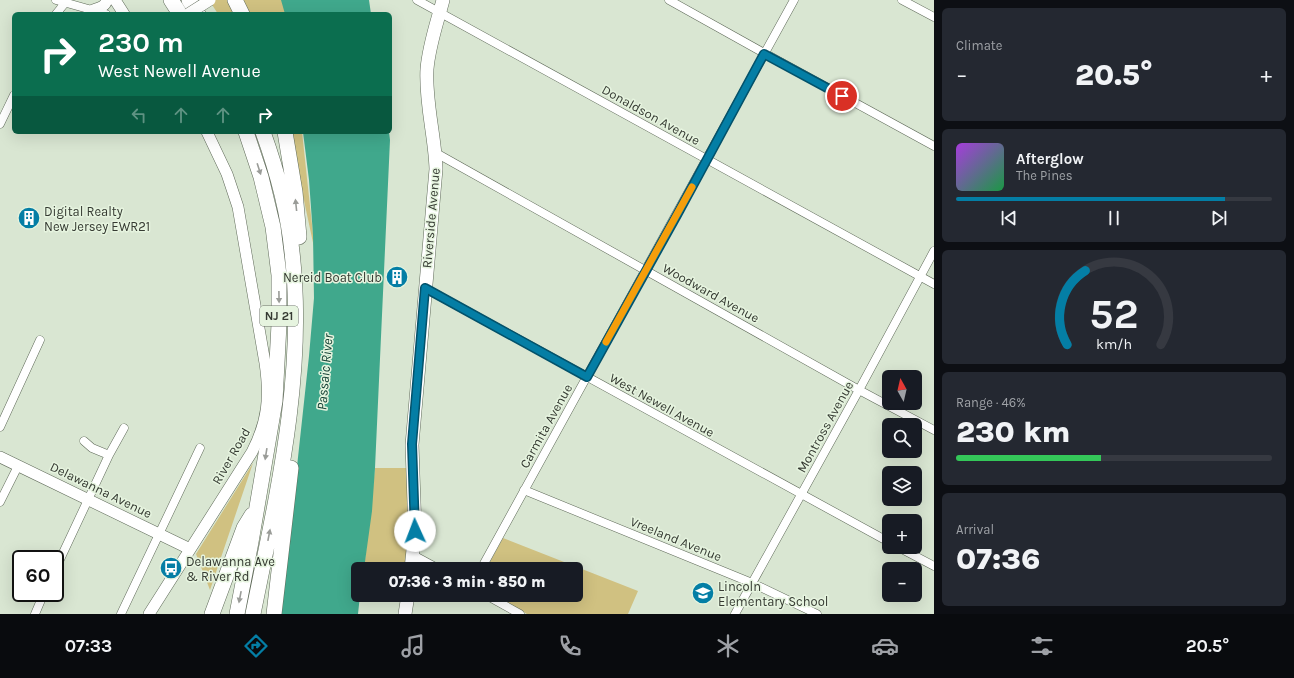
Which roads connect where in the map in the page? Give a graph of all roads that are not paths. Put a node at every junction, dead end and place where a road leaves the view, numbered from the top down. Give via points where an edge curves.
1 (56, 0) edge
2 (107, 0) edge
3 (115, 0) edge
4 (171, 0) edge
5 (189, 0) edge
6 (210, 0) edge
7 (235, 0) edge
8 (417, 0) edge
9 (669, 0) edge
10 (794, 0) edge
11 (902, 0) edge
12 (65, 3) junction
13 (916, 3) edge
14 (442, 6) edge
15 (92, 10) junction
16 (58, 12) edge
17 (99, 12) edge
18 (123, 12) edge
19 (179, 12) edge
20 (191, 12) edge
21 (197, 12) edge
22 (241, 12) edge
23 (934, 17) edge
24 (764, 54) junction
25 (12, 99) edge
26 (0, 124) edge
27 (208, 134) edge
28 (247, 134) edge
29 (263, 134) edge
30 (285, 134) edge
31 (934, 146) edge
32 (436, 153) junction
33 (706, 160) junction
34 (934, 251) edge
35 (646, 270) junction
36 (920, 277) junction
37 (934, 284) edge
38 (425, 288) junction
39 (295, 300) junction
40 (40, 340) dead end
41 (294, 350) junction
42 (587, 377) junction
43 (859, 390) junction
44 (0, 427) edge
45 (124, 428) dead end
46 (934, 430) edge
47 (84, 441) dead end
48 (200, 448) dead end
49 (109, 455) junction
50 (0, 457) edge
51 (18, 466) junction
52 (524, 490) junction
53 (801, 495) junction
54 (88, 499) junction
55 (0, 502) edge
56 (258, 504) junction
57 (159, 534) junction
58 (882, 538) edge
59 (190, 549) junction
60 (64, 551) edge
61 (911, 554) edge
62 (413, 555) junction
63 (412, 562) edge
64 (426, 562) edge
65 (485, 562) edge
66 (934, 566) edge
67 (752, 583) junction
68 (40, 602) edge
69 (407, 602) edge
70 (499, 602) edge
71 (213, 613) edge
72 (274, 613) edge
73 (35, 614) edge
74 (121, 614) edge
75 (149, 614) edge
76 (237, 614) edge
77 (253, 614) edge
78 (405, 614) edge
79 (520, 614) edge
80 (735, 614) edge
81 (817, 614) edge

1 - 12 street
2 - 15 street via 102,8
3 - 18 street
4 - 19 highway
5 - 21 highway
6 - 20 street, bridge
7 - 22 highway
8 - 14 street, Donaldson Avenue
9 - 24 street
10 - 24 street, Carmita Avenue
11 - 13 street
12 - 15 street
12 - 16 street
13 - 23 street
14 - 32 main road, Riverside Avenue via 432,38 427,69 428,99
14 - 33 street, Donaldson Avenue
15 - 17 street
24 - 31 street
24 - 33 street, Carmita Avenue
25 - 26 street
27 - 59 street, River Road via 227,174 238,207 263,349 268,387 267,411 259,438
28 -> 56 highway, NJ 21 via 268,203 277,252 279,290 279,349 275,401
29 - 39 highway, NJ 21 via 276,173 288,224
39 -> 30 highway via 299,235
32 - 35 street, Woodward Avenue
32 - 38 main road, Riverside Avenue
33 - 35 street, Carmita Avenue
33 - 36 street, Donaldson Avenue
34 - 36 street, Montross Avenue
35 - 42 street, Carmita Avenue
35 - 43 street, Woodward Avenue
36 - 37 street, Donaldson Avenue
36 - 43 street, Montross Avenue
38 - 42 street, West Newell Avenue
38 - 62 main road, Riverside Avenue via 412,444 415,531
39 - 41 highway, NJ 21
40 - 44 street
41 - 72 highway via 295,427
77 -> 41 highway, NJ 21 via 284,452
42 - 52 street, Carmita Avenue
42 - 53 street, West Newell Avenue
43 - 46 street, Woodward Avenue
43 - 53 street, Montross Avenue
45 - 49 street
47 - 49 street via 92,448
48 - 57 street
49 - 54 street
50 - 51 street, Delawanna Avenue
51 - 54 street, Delawanna Avenue
51 - 55 street
52 - 65 street, Carmita Avenue
52 - 67 street, Vreeland Avenue
53 - 58 street, West Newell Avenue
53 - 67 street, Montross Avenue
54 - 57 street, Delawanna Avenue
54 - 60 street
56 - 71 highway via 244,528
56 -> 76 highway, NJ 21
57 - 59 street, Delawanna Avenue
57 - 74 street
59 - 75 street, River Road
61 - 66 street
62 - 63 main road, Riverside Avenue
62 - 64 street
67 - 80 street, Montross Avenue
67 - 81 street, Vreeland Avenue
68 - 73 street
69 - 78 main road
70 - 79 street

